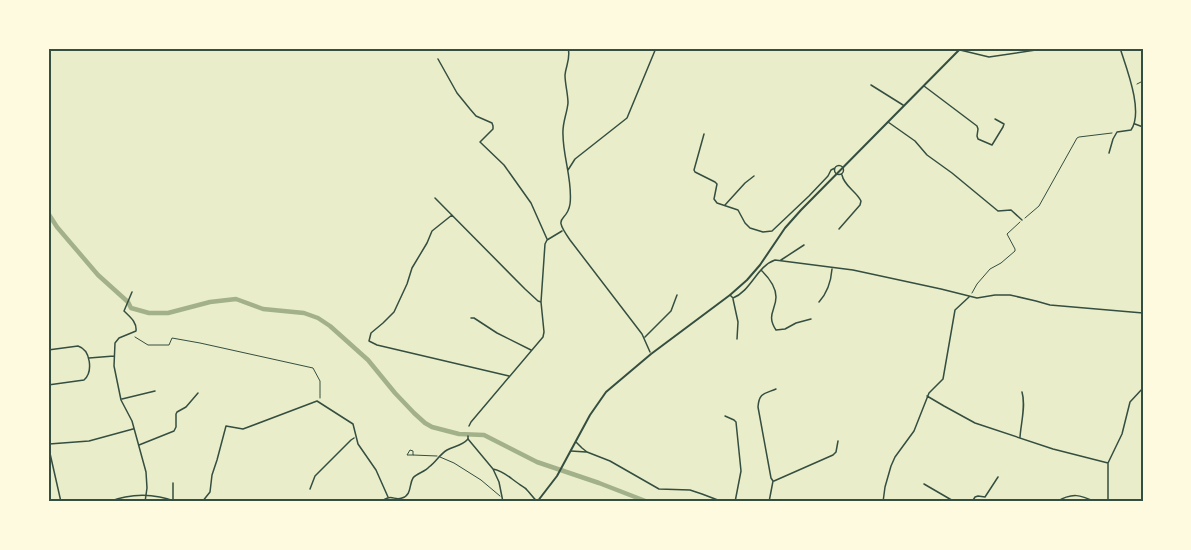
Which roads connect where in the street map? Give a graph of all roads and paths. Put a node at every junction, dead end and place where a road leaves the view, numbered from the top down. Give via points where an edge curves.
1 (569, 48) edge
2 (656, 48) edge
3 (1049, 48) edge
4 (1120, 48) edge
5 (1138, 48) edge
6 (960, 49) edge
7 (1143, 50) edge
8 (438, 59) dead end
9 (1143, 81) edge
10 (871, 85) dead end
11 (923, 86) junction
12 (1132, 86) junction
13 (903, 106) junction
14 (995, 119) dead end
15 (888, 122) junction
16 (1134, 124) junction
17 (1143, 127) edge
18 (1117, 132) junction
19 (704, 134) dead end
20 (1109, 153) dead end
21 (842, 167) junction
22 (835, 168) junction
23 (567, 170) junction
24 (836, 173) junction
25 (842, 175) junction
26 (754, 176) dead end
27 (435, 198) dead end
28 (724, 206) junction
29 (452, 215) junction
30 (1022, 220) junction
31 (839, 229) dead end
32 (563, 231) junction
33 (547, 240) junction
34 (804, 245) dead end
35 (781, 261) junction
36 (832, 268) junction
37 (761, 271) junction
38 (132, 292) dead end
39 (677, 295) dead end
40 (730, 295) junction
41 (970, 297) junction
42 (733, 298) junction
43 (541, 302) junction
44 (819, 302) dead end
45 (1143, 313) edge
46 (471, 318) dead end
47 (811, 320) dead end
48 (131, 333) junction
49 (644, 338) junction
50 (737, 339) dead end
51 (48, 350) edge
52 (531, 351) junction
53 (651, 354) junction
54 (115, 356) junction
55 (88, 358) junction
56 (509, 376) junction
57 (48, 386) edge
58 (1143, 388) edge
59 (776, 389) dead end
60 (155, 391) dead end
61 (1022, 392) dead end
62 (198, 393) dead end
63 (927, 396) junction
64 (121, 400) junction
65 (320, 402) junction
66 (725, 416) dead end
67 (469, 426) dead end
68 (134, 429) junction
69 (468, 436) dead end
70 (355, 438) junction
71 (1020, 438) junction
72 (468, 440) junction
73 (576, 441) junction
74 (838, 441) dead end
75 (49, 444) edge
76 (139, 445) junction
77 (49, 449) edge
78 (571, 451) junction
79 (587, 452) junction
80 (48, 453) edge
81 (413, 455) dead end
82 (439, 457) junction
83 (51, 458) junction
84 (1108, 463) junction
85 (493, 469) junction
86 (998, 477) dead end
87 (773, 481) junction
88 (173, 483) dead end
89 (924, 484) dead end
90 (310, 489) dead end
91 (147, 495) junction
92 (502, 496) junction
93 (530, 496) junction
94 (388, 497) junction
95 (173, 500) junction
96 (61, 502) edge
97 (108, 502) edge
98 (145, 502) edge
99 (177, 502) edge
100 (202, 502) edge
101 (380, 502) edge
102 (503, 502) edge
103 (530, 502) edge
104 (537, 502) edge
105 (723, 502) edge
106 (735, 502) edge
107 (769, 502) edge
108 (883, 502) edge
109 (955, 502) edge
110 (972, 502) edge
111 (1056, 502) edge
112 (1096, 502) edge
113 (1108, 502) edge

1 - 23 street via 565,76 568,103 563,125
2 - 23 street via 627,118 575,159
3 - 6 street via 989,57
4 - 12 street
5 - 7 street
6 - 11 main road
8 - 33 street via 470,109 492,123 493,129 480,142 504,165 531,202
9 - 12 path
10 - 13 street
11 - 13 main road
11 - 14 street via 977,126 978,139 992,145 1004,127
12 - 16 street
13 - 15 main road
15 - 21 main road
15 - 30 street via 998,211 1011,210
16 - 17 street
16 - 18 street via 1131,130
18 - 20 street
18 - 30 path via 1077,138 1039,206
19 - 28 street via 694,170 716,182 714,199
21 - 22 street
21 - 24 main road
21 - 25 street
22 - 24 street
22 - 28 street via 768,232 750,228 738,210
23 - 32 street via 570,203 560,224
24 - 25 street
24 - 40 main road via 785,228 754,273
25 - 31 street via 861,201
26 - 28 street
27 - 29 street
29 - 43 street
29 - 56 street via 432,231 394,312 371,333 369,341
30 - 41 path via 1007,234 1015,251 990,269
32 - 33 street
32 - 49 street
33 - 43 street
34 - 35 street
35 - 36 street
35 - 37 street via 772,260
36 - 41 street
36 - 44 street via 826,295
37 - 42 street
37 - 47 street via 775,293 771,319 776,330
38 - 48 street via 124,311 136,327
39 - 49 street via 670,311
40 - 42 street
40 - 53 main road
41 - 45 street via 1010,295 1050,305
41 - 63 street via 955,310 943,379
42 - 50 street
43 - 52 street via 544,334
46 - 52 street
48 - 54 street via 119,338
48 - 65 path via 148,345 169,345 172,338 313,368 320,381
49 - 53 street
51 - 55 street via 83,347
52 - 56 street
53 - 73 main road via 606,392
54 - 55 street
54 - 64 street
55 - 57 street via 90,372 84,380
56 - 67 street
58 - 84 street via 1128,406 1122,434
59 - 87 street via 759,398 758,407
60 - 64 street
61 - 71 street
62 - 76 street via 177,412 174,430
63 - 71 street via 975,423
63 - 108 street via 914,431 891,466
64 - 68 street
65 - 70 street via 353,424
65 - 100 street via 243,429 226,426 210,492
66 - 106 street via 736,422 739,447 741,474
68 - 75 street via 88,441
68 - 76 street
69 - 72 street
70 - 90 street via 315,476
70 - 94 street
71 - 84 street
72 - 82 street
72 - 85 street
73 - 78 main road
73 - 79 street
74 - 87 street via 833,454
75 - 77 street
76 - 91 street
77 - 83 street
78 - 79 street
78 - 104 main road
79 - 105 street via 659,489 690,490
80 - 83 street
81 - 82 lane
82 - 92 lane via 479,478
82 - 94 street via 415,476 404,497
83 - 96 street
84 - 113 street
85 - 92 street
85 - 93 street via 510,476
86 - 110 street via 985,497 975,497
87 - 107 street
88 - 95 street
89 - 109 street
91 - 95 street
91 - 97 street
91 - 98 street
92 - 102 street
93 - 103 street
93 - 104 street
94 - 101 street
95 - 99 street
111 - 112 street via 1076,495

